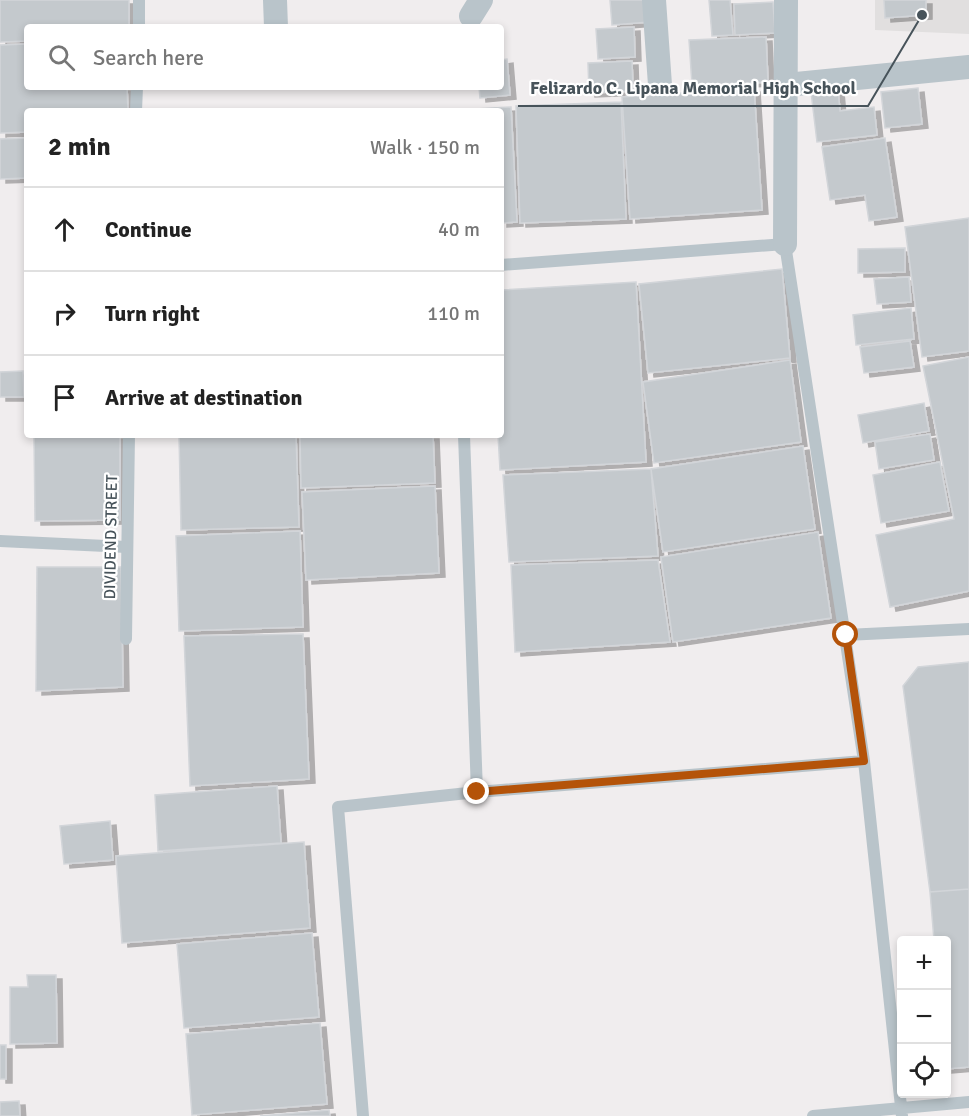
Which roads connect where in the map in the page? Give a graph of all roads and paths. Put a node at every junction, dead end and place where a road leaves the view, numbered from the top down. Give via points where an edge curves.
1 (140, 0) edge
2 (275, 0) edge
3 (654, 0) edge
4 (786, 0) edge
5 (139, 24) edge
6 (276, 24) edge
7 (969, 67) edge
8 (660, 85) dead end
9 (786, 85) junction
10 (137, 90) edge
11 (136, 108) edge
12 (785, 244) junction
13 (504, 265) edge
14 (129, 438) edge
15 (464, 438) edge
16 (0, 541) edge
17 (127, 547) junction
18 (969, 629) edge
19 (846, 635) junction
20 (126, 639) dead end
21 (864, 761) junction
22 (477, 792) junction
23 (969, 1102) edge
24 (902, 1111) edge
25 (363, 1116) edge
26 (813, 1116) edge

1 - 5 lane
2 - 6 street
3 - 8 street
4 - 9 street
7 - 9 street
9 - 12 street
10 - 11 lane
12 - 13 lane
12 - 19 lane
14 - 17 lane, DIVIDEND STREET
15 - 22 lane
16 - 17 lane
17 - 20 lane, DIVIDEND STREET
18 - 19 lane
19 - 21 lane
21 - 22 lane
21 - 24 lane
22 - 25 lane via 338,807
23 - 24 lane
24 - 26 lane

